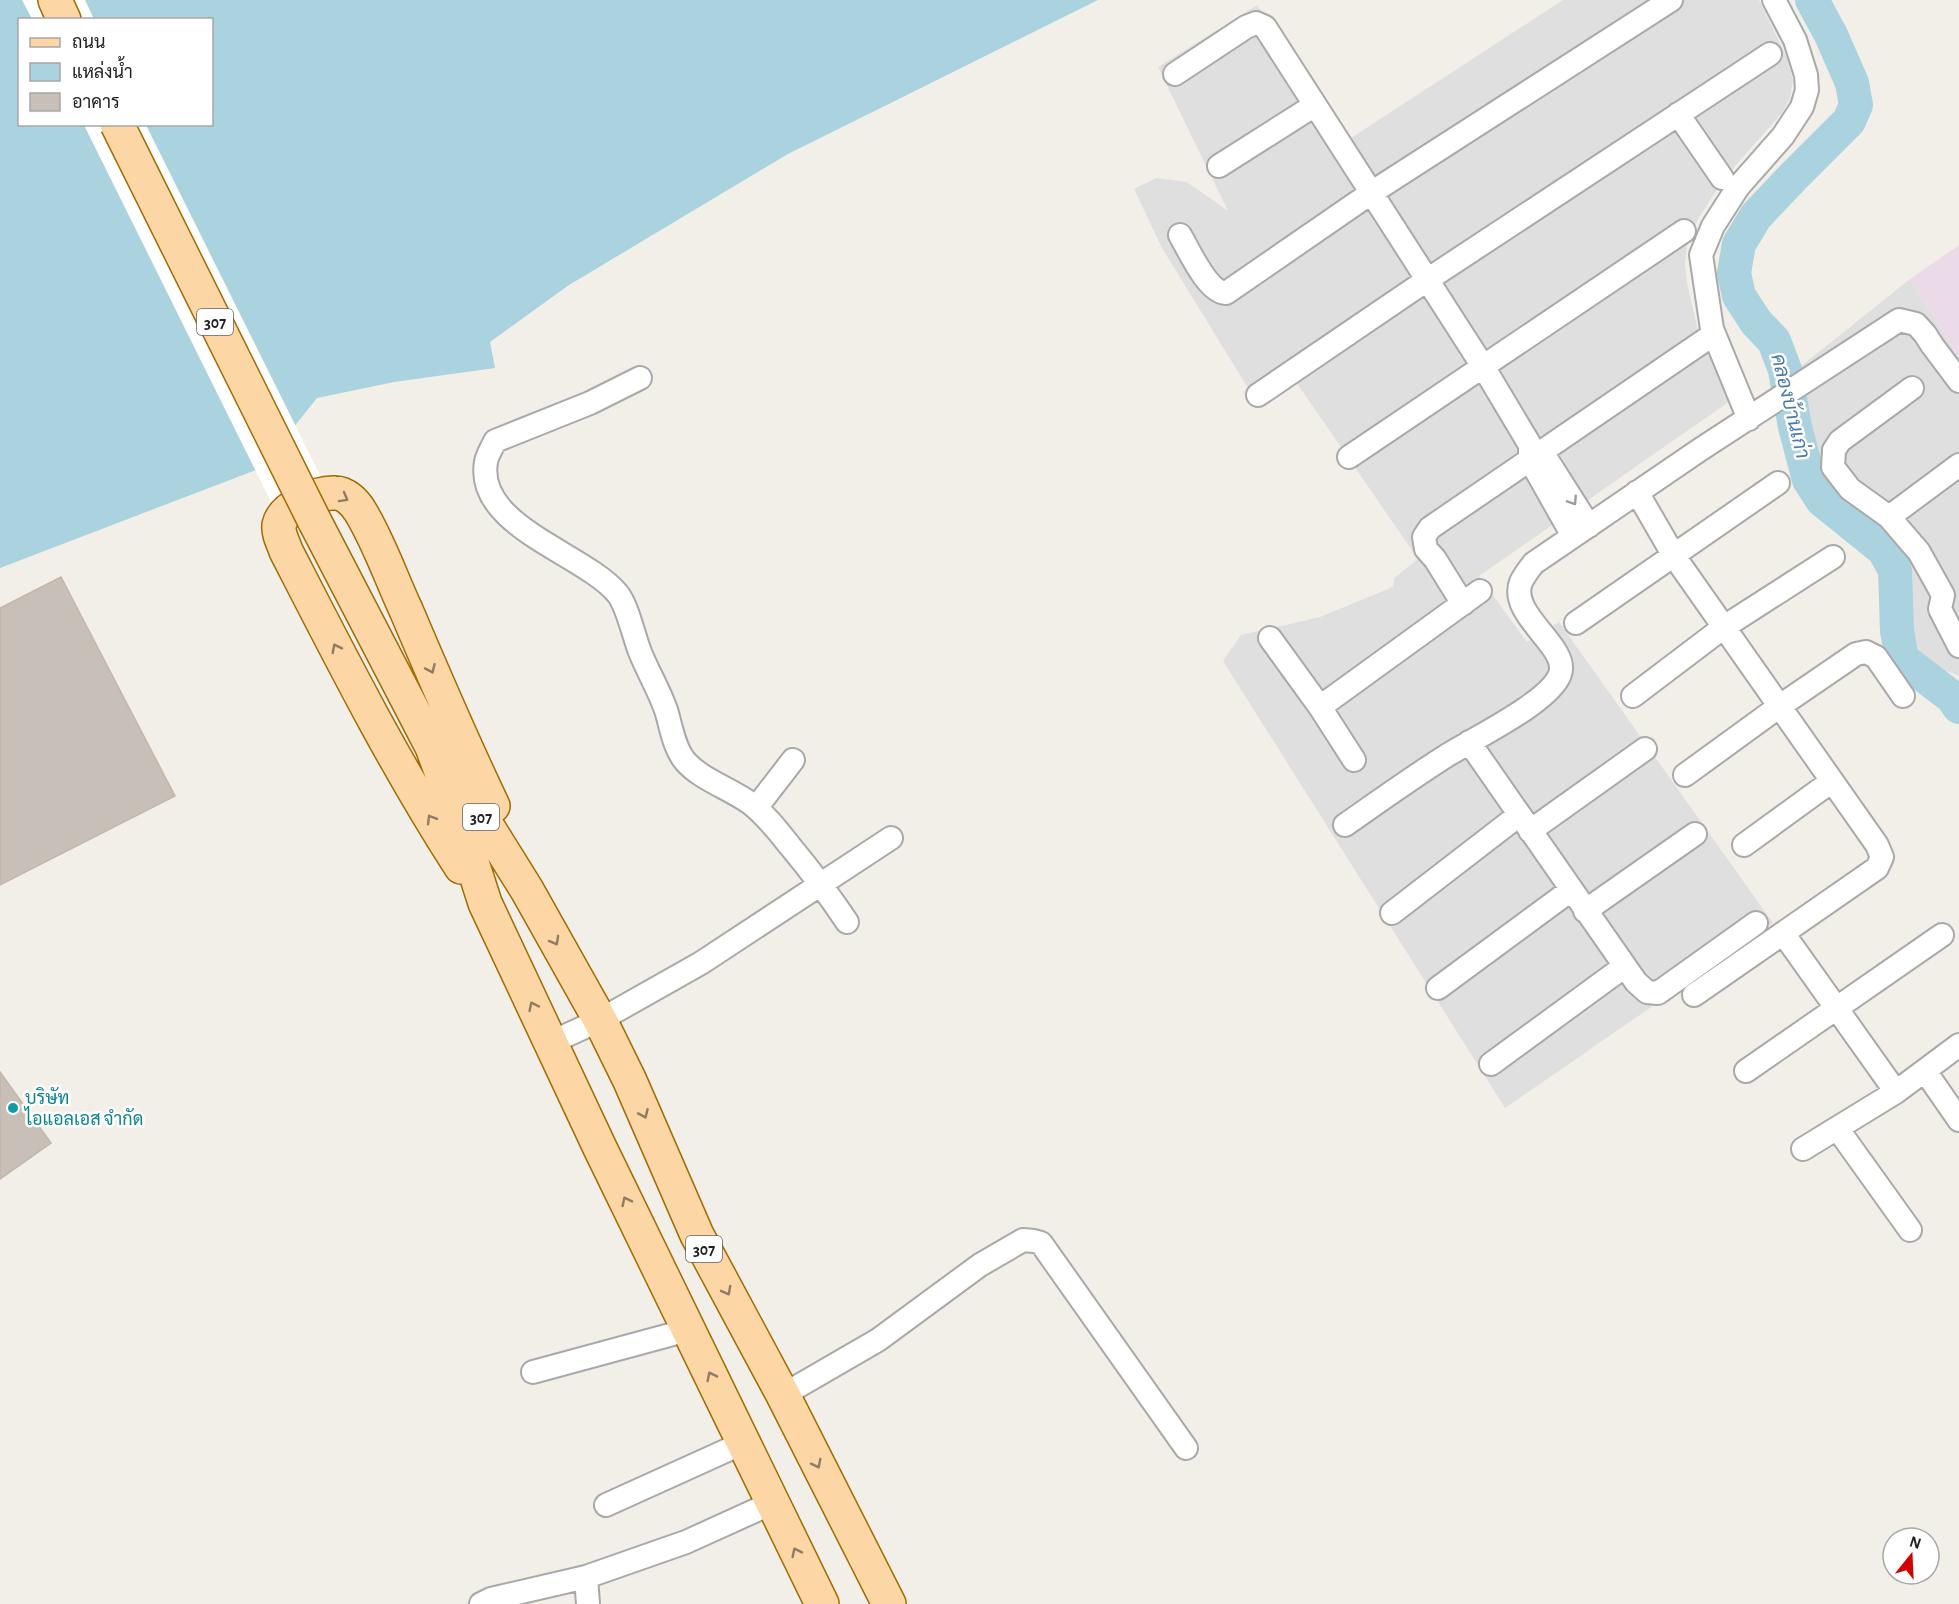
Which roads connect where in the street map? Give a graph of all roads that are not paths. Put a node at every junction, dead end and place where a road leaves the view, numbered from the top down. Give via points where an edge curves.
1 (55, 0) edge
2 (1671, 0) edge
3 (1774, 0) edge
4 (63, 18) edge
5 (1770, 54) dead end
6 (1175, 74) dead end
7 (1315, 105) junction
8 (1678, 114) junction
9 (118, 126) edge
10 (1220, 166) dead end
11 (1722, 178) dead end
12 (1371, 193) junction
13 (1684, 231) dead end
14 (1179, 235) dead end
15 (1427, 280) junction
16 (1714, 334) junction
17 (1484, 368) junction
18 (640, 378) dead end
19 (1959, 381) edge
20 (1912, 388) dead end
21 (1258, 395) dead end
22 (1753, 416) junction
23 (1534, 452) junction
24 (1349, 457) dead end
25 (1959, 465) edge
26 (1778, 483) dead end
27 (1637, 492) junction
28 (1889, 517) junction
29 (1581, 531) junction
30 (1674, 556) junction
31 (1833, 556) dead end
32 (1951, 589) edge
33 (1576, 623) dead end
34 (1724, 627) junction
35 (1270, 638) dead end
36 (1959, 646) edge
37 (1633, 696) dead end
38 (1903, 696) dead end
39 (1320, 706) junction
40 (1780, 706) junction
41 (1469, 742) junction
42 (432, 747) junction
43 (1645, 749) dead end
44 (793, 760) dead end
45 (1354, 760) dead end
46 (1685, 775) dead end
47 (1833, 781) junction
48 (756, 808) junction
49 (1524, 823) junction
50 (1345, 825) dead end
51 (1695, 834) dead end
52 (891, 838) dead end
53 (1744, 845) dead end
54 (821, 883) junction
55 (527, 890) junction
56 (1571, 890) junction
57 (485, 903) junction
58 (1585, 910) junction
59 (1392, 912) dead end
60 (848, 922) dead end
61 (1756, 923) dead end
62 (1783, 933) junction
63 (1942, 935) dead end
64 (1625, 966) junction
65 (1438, 988) dead end
66 (1694, 995) dead end
67 (1837, 1009) junction
68 (600, 1020) junction
69 (550, 1043) junction
70 (1959, 1046) edge
71 (1491, 1064) dead end
72 (1746, 1071) dead end
73 (1925, 1071) junction
74 (1896, 1092) junction
75 (1959, 1120) edge
76 (1837, 1128) junction
77 (1803, 1149) dead end
78 (1910, 1230) dead end
79 (688, 1330) junction
80 (533, 1372) dead end
81 (783, 1395) junction
82 (743, 1443) junction
83 (1186, 1448) dead end
84 (772, 1503) junction
85 (606, 1505) dead end
86 (586, 1577) junction
87 (481, 1604) edge
88 (588, 1604) edge
89 (822, 1604) edge
90 (889, 1604) edge

1 - 4 main road
2 - 12 street
3 - 16 street via 1795,40 1807,90 1802,107 1783,136 1738,187 1713,226 1701,255
5 - 8 street
6 - 7 street via 1256,23 1265,27
7 - 10 street
7 - 12 street
8 - 11 street
8 - 15 street
9 - 42 main road, 307, bridge
12 - 14 street via 1226,293 1210,285
12 - 15 street
13 - 17 street
15 - 17 street
15 - 21 street
16 - 22 street
16 - 23 street
17 - 23 street
17 - 24 street
18 - 48 street via 590,403 495,441 486,461 486,481 500,509 530,534 605,580 619,595 685,761
19 - 22 street via 1916,324 1899,320
20 - 28 street via 1840,441 1834,450 1833,467 1850,489
22 - 27 street
23 - 29 street
23 - 39 street via 1430,528 1424,537 1426,549 1472,597
25 - 28 street
26 - 30 street
27 - 29 street
27 - 30 street
28 - 32 street
29 - 41 street via 1534,563 1520,584 1519,601 1556,652 1561,673 1536,702
30 - 33 street
30 - 34 street
31 - 34 street
32 - 36 street via 1940,609
34 - 37 street
34 - 40 street
35 - 39 street
38 - 40 street via 1876,657 1866,652 1856,654
39 - 45 street
40 - 46 street
40 - 47 street
41 - 49 street
41 - 50 street
42 - 55 main road, 307
42 - 57 main road, 307
43 - 49 street
44 - 48 street
47 - 53 street
47 - 62 street via 1882,857 1878,868
48 - 54 street
49 - 56 street
49 - 59 street
51 - 58 street
52 - 54 street
54 - 60 street
54 - 68 street via 701,963
57 -> 55 main road via 399,766 286,551 279,523 294,505 336,493 344,495 360,511 503,828
55 -> 68 main road, 307
56 - 58 street
56 - 65 street
69 -> 57 main road, 307
58 - 64 street
61 - 64 street via 1658,993 1647,992
62 - 66 street
62 - 67 street
63 - 67 street
64 - 71 street
67 - 72 street
67 - 74 street
68 - 69 street
68 -> 81 main road, 307 via 697,1235
79 -> 69 main road, 307
70 - 73 street
73 - 74 street
73 - 75 street
74 - 76 street
76 - 77 street
76 - 78 street
79 - 80 street
82 -> 79 main road, 307
81 - 83 street via 878,1340 980,1266 1023,1240 1034,1241 1041,1244
81 -> 90 main road, 307
82 - 84 main road, 307
82 - 85 street
84 - 86 street via 686,1542
89 -> 84 main road, 307
86 - 87 street
86 - 88 street

